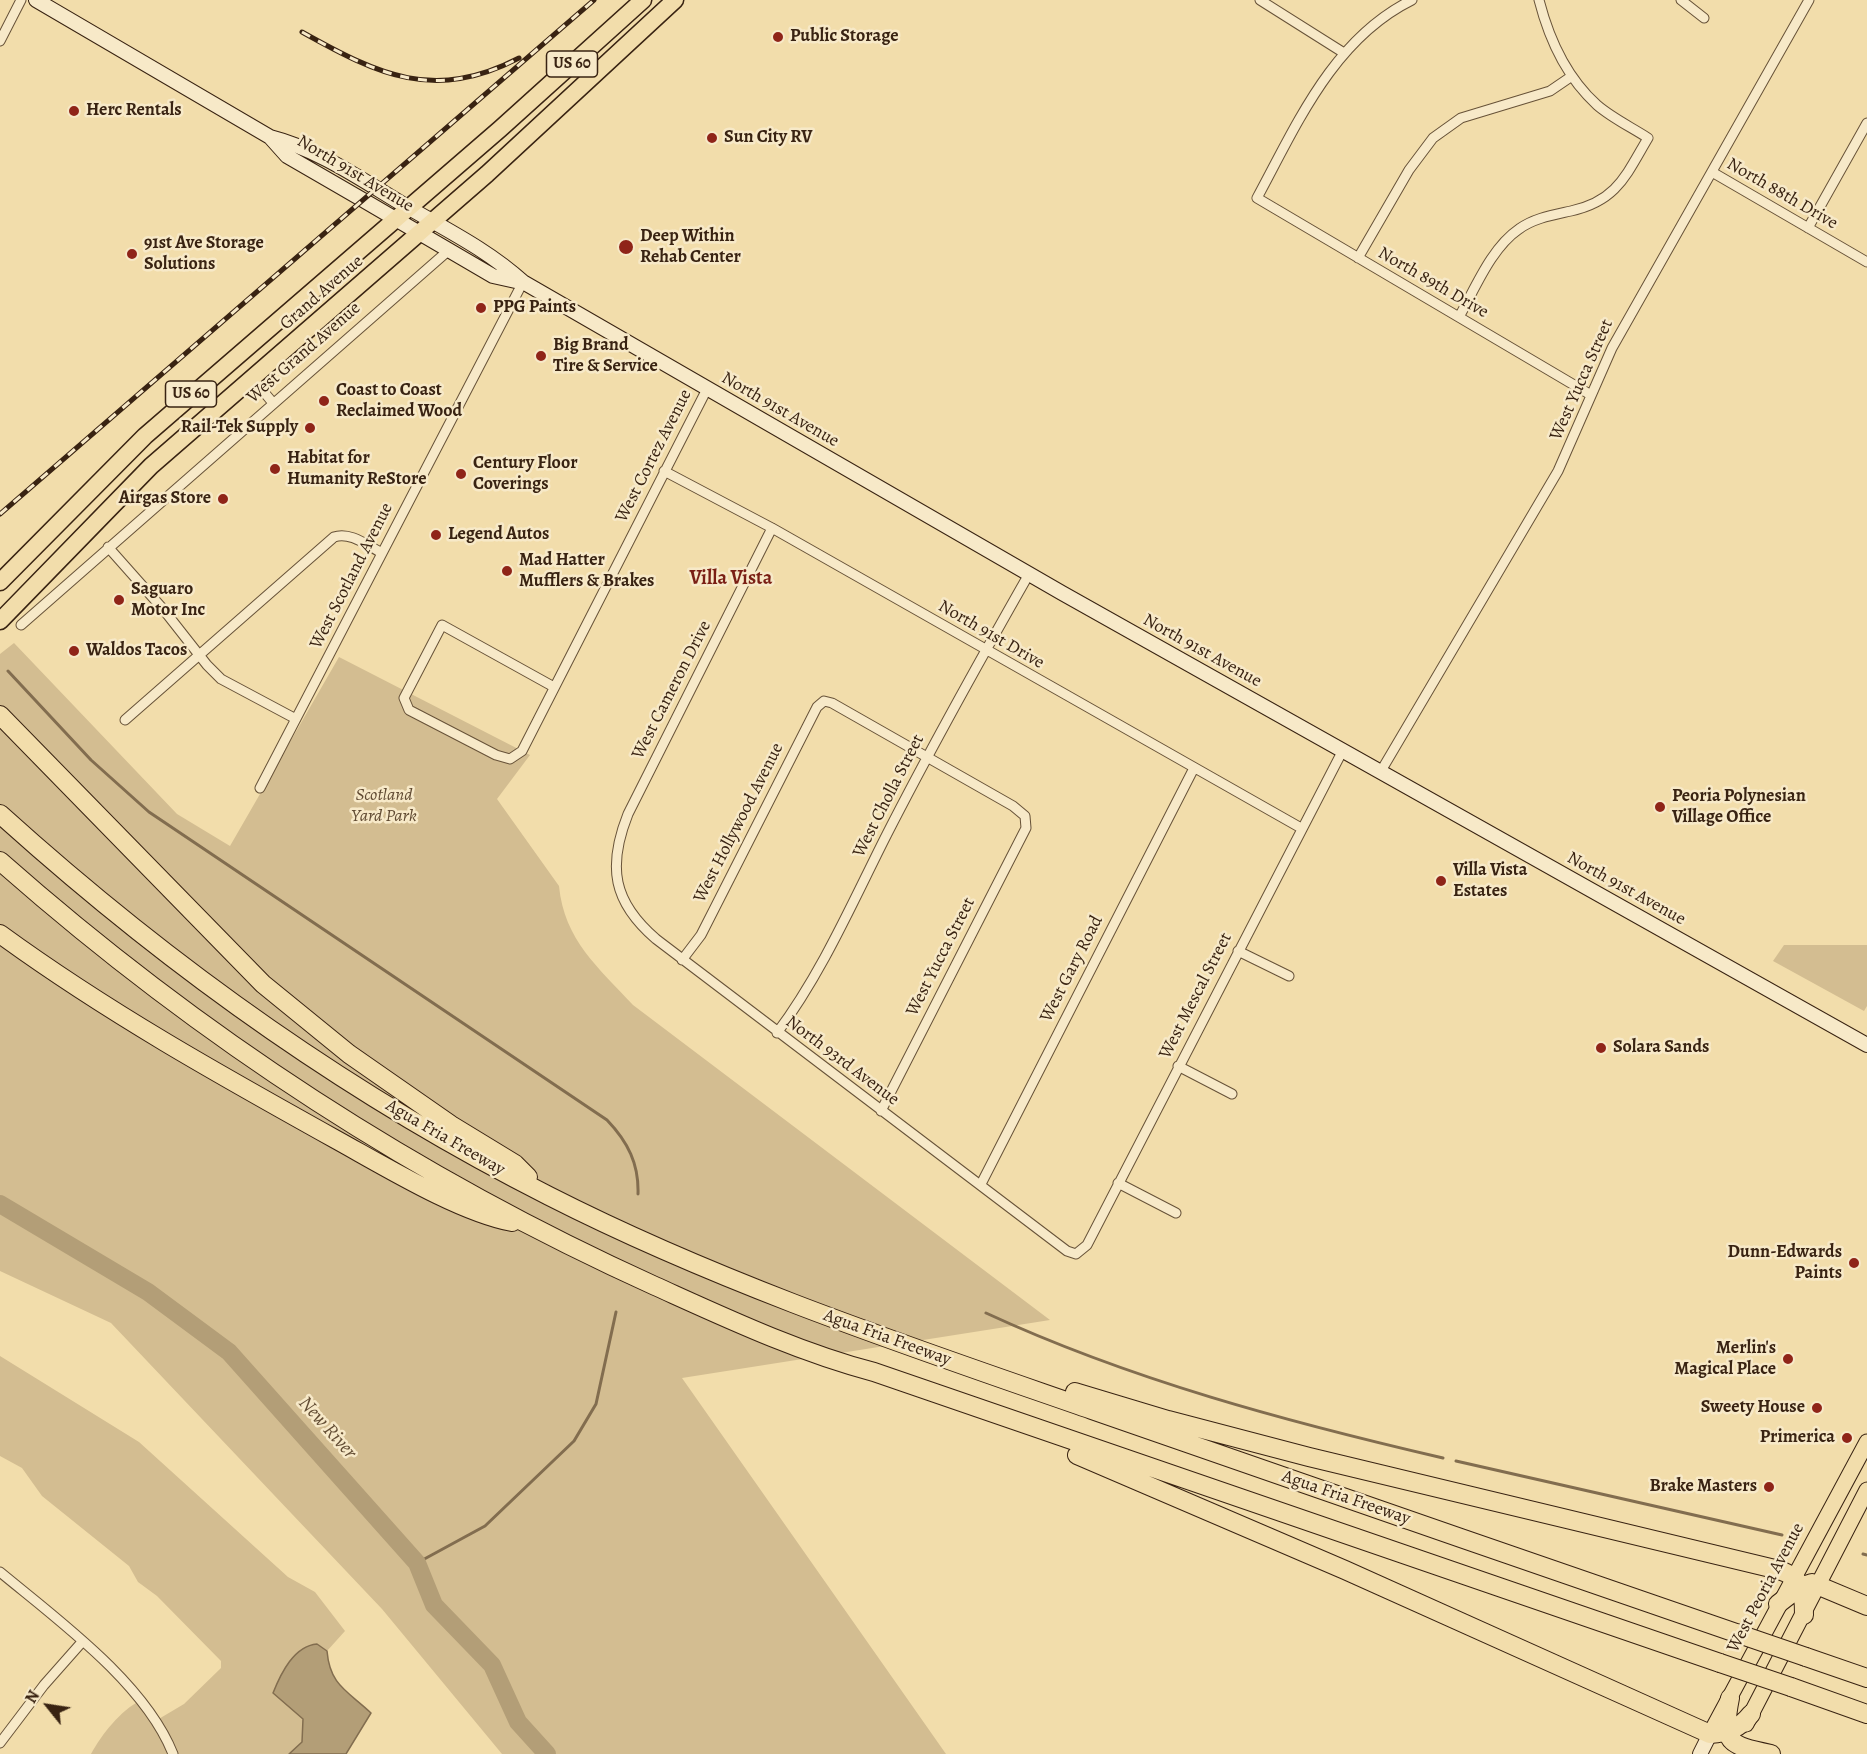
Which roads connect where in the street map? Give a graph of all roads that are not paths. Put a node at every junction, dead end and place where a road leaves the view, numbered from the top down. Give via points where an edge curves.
1 (21, 0) edge
2 (36, 0) edge
3 (643, 0) edge
4 (675, 0) edge
5 (1260, 0) edge
6 (1412, 0) edge
7 (1539, 0) edge
8 (1682, 0) edge
9 (1809, 0) edge
10 (1704, 18) dead end
11 (0, 41) edge
12 (1344, 53) junction
13 (1572, 76) junction
14 (1867, 123) edge
15 (270, 136) junction
16 (1712, 172) junction
17 (408, 207) junction
18 (394, 219) junction
19 (432, 222) junction
20 (1808, 228) junction
21 (419, 233) junction
22 (449, 250) junction
23 (1358, 258) junction
24 (1867, 262) edge
25 (523, 282) junction
26 (1459, 317) junction
27 (253, 379) junction
28 (707, 389) junction
29 (1591, 395) junction
30 (273, 403) junction
31 (664, 471) junction
32 (772, 528) junction
33 (108, 547) junction
34 (382, 553) junction
35 (1029, 574) junction
36 (0, 582) edge
37 (0, 621) edge
38 (21, 626) dead end
39 (987, 651) junction
40 (199, 655) junction
41 (554, 687) junction
42 (0, 715) edge
43 (296, 719) junction
44 (125, 720) dead end
45 (1343, 750) junction
46 (927, 757) junction
47 (1194, 768) junction
48 (1381, 771) junction
49 (260, 788) dead end
50 (0, 814) edge
51 (1301, 828) junction
52 (0, 861) edge
53 (615, 871) joint
54 (0, 934) edge
55 (1238, 951) junction
56 (682, 960) junction
57 (1289, 976) dead end
58 (777, 1034) junction
59 (1867, 1046) edge
60 (1178, 1066) junction
61 (1232, 1094) dead end
62 (881, 1111) junction
63 (981, 1184) junction
64 (1118, 1184) junction
65 (547, 1195) junction
66 (1176, 1213) dead end
67 (532, 1225) junction
68 (1076, 1254) joint
69 (849, 1326) junction
70 (835, 1362) junction
71 (1867, 1442) edge
72 (1867, 1490) edge
73 (0, 1572) edge
74 (1797, 1581) junction
75 (1819, 1584) junction
76 (1778, 1604) joint
77 (1867, 1606) edge
78 (1804, 1615) junction
79 (82, 1642) junction
80 (1867, 1678) edge
81 (1730, 1698) joint
82 (1751, 1714) joint
83 (1867, 1714) edge
84 (1725, 1742) edge
85 (0, 1743) edge
86 (173, 1754) edge
87 (1700, 1754) edge
88 (1770, 1754) edge

1 - 11 street
2 - 15 main road, North 91st Avenue
3 - 17 highway, Grand Avenue / US 60
4 - 19 highway, Grand Avenue / US 60
5 - 12 street
6 - 12 street via 1390,11
7 - 13 street via 1557,51
8 - 10 street
9 - 16 street, West Yucca Street
12 - 23 street, North 89th Drive via 1323,80 1257,198
13 - 23 street via 1550,91 1461,118 1433,138 1409,170
13 - 26 street via 1597,105 1648,138 1620,184 1601,201 1517,230 1502,246
14 - 20 street
15 - 17 main road, North 91st Avenue via 295,143
15 - 18 main road, North 91st Avenue via 287,156
16 - 20 street, North 88th Drive
16 - 29 street, West Yucca Street via 1612,348
17 - 18 highway, Grand Avenue / US 60
17 - 19 main road, North 91st Avenue
18 - 21 main road, North 91st Avenue
18 - 36 highway, Grand Avenue / US 60 via 145,436
19 - 21 highway, Grand Avenue / US 60
19 - 25 main road, North 91st Avenue via 500,262
20 - 24 street, North 88th Drive
21 - 22 main road, North 91st Avenue
21 - 27 highway, Grand Avenue / US 60
22 - 25 main road, North 91st Avenue via 493,276
22 - 30 street, West Grand Avenue
23 - 26 street, North 89th Drive
25 - 28 main road, North 91st Avenue
25 - 34 street, West Scotland Avenue
26 - 29 street, North 89th Drive
27 - 30 street
27 - 37 highway, Grand Avenue / US 60 via 151,466
28 - 31 street, West Cortez Avenue
28 - 35 main road, North 91st Avenue
29 - 48 street, West Yucca Street via 1558,471
30 - 33 street, West Grand Avenue
31 - 32 street, North 91st Drive
31 - 41 street, West Cortez Avenue
32 - 39 street, North 91st Drive
32 - 53 street, West Cameron Drive via 628,814 617,842
33 - 38 street, West Grand Avenue
33 - 40 street
34 - 40 street via 350,536 334,537
34 - 43 street, West Scotland Avenue
35 - 39 street, West Cholla Street
35 - 45 main road, North 91st Avenue
39 - 46 street, West Cholla Street
39 - 47 street, North 91st Drive
40 - 43 street via 221,679
40 - 44 street
41 - 41 street, West Cortez Avenue via 522,751 510,759 486,750 404,704 442,625
42 - 65 highway via 264,984 385,1080 515,1164
43 - 49 street, West Scotland Avenue
45 - 48 main road, North 91st Avenue
45 - 51 street, West Mescal Street
46 - 56 street, West Hollywood Avenue via 824,701 817,707 701,935
46 - 58 street, West Cholla Street via 817,972
46 - 62 street, West Yucca Street via 1013,806 1025,816 1026,828
47 - 51 street, North 91st Drive
47 - 63 street, West Gary Road
48 - 59 main road, North 91st Avenue
50 - 65 highway, Agua Fria Freeway via 121,920 232,1003 389,1107
51 - 55 street, West Mescal Street
52 - 67 highway, Agua Fria Freeway via 70,924 189,1017 315,1103 466,1192
53 - 56 street, North 93rd Avenue via 621,896 642,927
54 - 67 highway via 146,1033 369,1158 487,1217
55 - 57 street
55 - 60 street, West Mescal Street
56 - 58 street, North 93rd Avenue
58 - 62 street, North 93rd Avenue
60 - 61 street
60 - 64 street, West Mescal Street
62 - 63 street, North 93rd Avenue
63 - 68 street, North 93rd Avenue
64 - 66 street
64 - 68 street, West Mescal Street via 1087,1245
65 - 69 highway, Agua Fria Freeway via 701,1268
67 - 70 highway, Agua Fria Freeway via 574,1249
69 - 74 highway via 891,1329 1168,1420 1626,1531
69 - 80 highway, Agua Fria Freeway, bridge
70 - 83 highway, Agua Fria Freeway, bridge via 874,1372
70 - 84 highway via 870,1382 1065,1450 1206,1508
71 - 74 main road, West Peoria Avenue
72 - 75 main road
73 - 79 street
74 - 75 highway
74 - 76 highway
74 - 78 highway
75 - 77 highway
75 - 78 main road
76 - 81 main road, West Peoria Avenue
78 - 82 main road
79 - 85 street via 44,1684
79 - 86 street via 141,1700 157,1720
81 - 84 highway
82 - 84 highway
84 - 87 main road
84 - 88 highway

